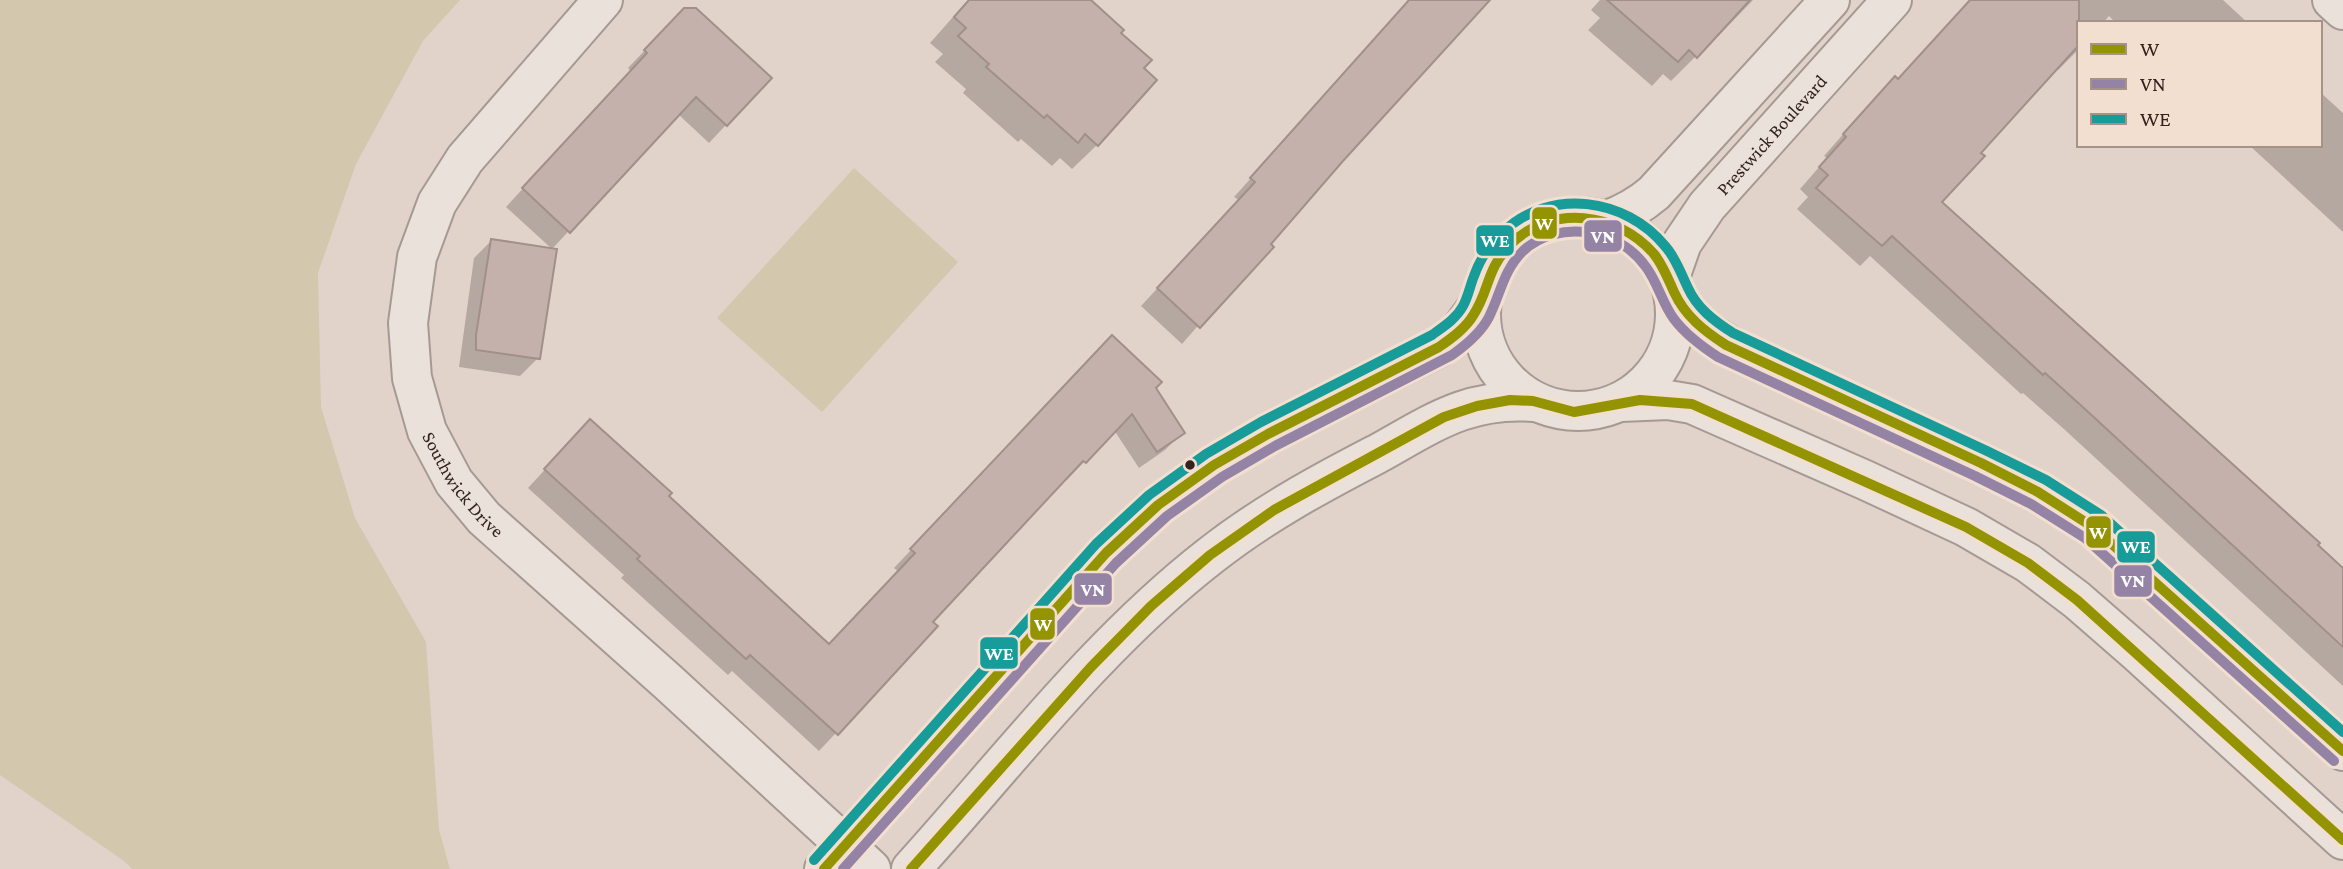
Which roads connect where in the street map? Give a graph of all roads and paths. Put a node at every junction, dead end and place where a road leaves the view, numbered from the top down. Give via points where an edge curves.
1 (603, 0) edge
2 (1830, 0) edge
3 (1892, 0) edge
4 (2332, 0) edge
5 (2343, 10) edge
6 (1605, 221) junction
7 (1672, 289) junction
8 (1481, 302) junction
9 (1534, 402) junction
10 (1620, 402) junction
11 (2343, 751) edge
12 (2343, 840) edge
13 (846, 861) edge
14 (911, 869) edge

1 - 13 street, Southwick Drive via 465,159 437,203 417,257 408,323 412,378 427,431 454,482 484,518 668,682
2 - 6 street via 1654,193 1642,204
3 - 7 street, Prestwick Boulevard via 1700,215 1682,243
4 - 5 street
6 - 7 street via 1633,234 1656,256
6 - 8 street via 1577,217 1549,221 1524,233 1503,251 1488,275
7 - 10 street via 1675,318 1671,344 1642,387
7 - 11 street via 1701,328 1741,354 1980,463 2093,527
8 - 9 street via 1481,327 1492,360 1514,388
8 - 13 street via 1459,332 1439,347 1268,434 1158,505 1105,553
9 - 10 street via 1577,412
9 - 14 street via 1491,402 1444,417 1274,510 1210,555 1091,667
10 - 12 street via 1657,399 1692,404 1966,527 2028,563 2139,654

